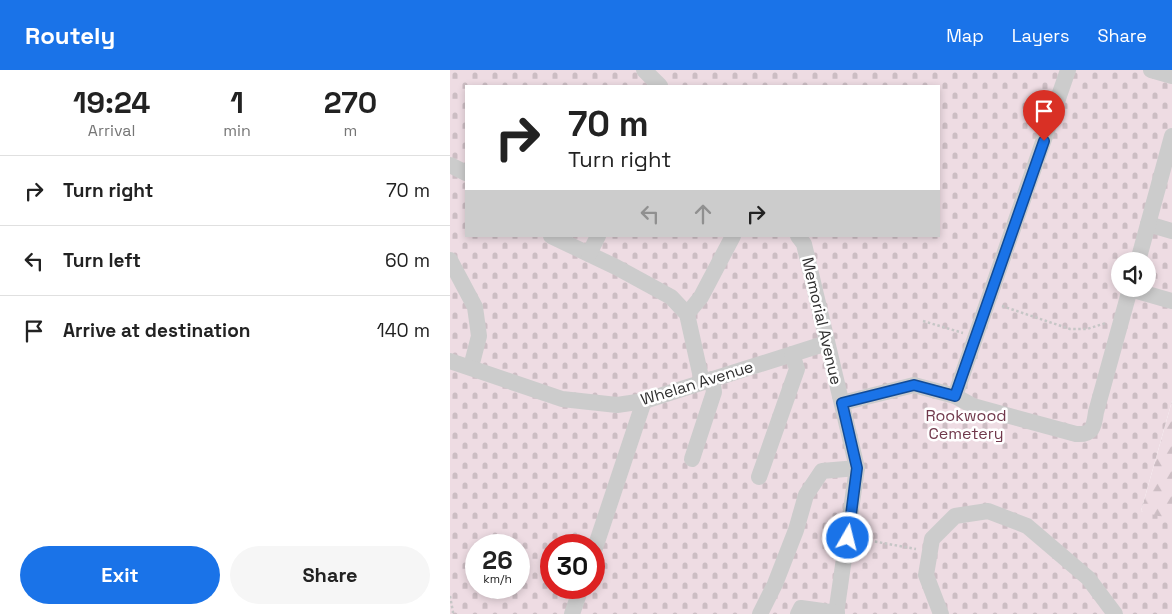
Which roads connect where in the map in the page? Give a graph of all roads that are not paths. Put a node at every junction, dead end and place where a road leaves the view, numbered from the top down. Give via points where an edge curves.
1 (644, 70) edge
2 (1068, 70) edge
3 (1151, 70) edge
4 (1172, 76) edge
5 (659, 85) edge
6 (1172, 136) edge
7 (451, 157) edge
8 (465, 172) edge
9 (1148, 224) junction
10 (1172, 231) edge
11 (553, 237) edge
12 (597, 237) edge
13 (732, 237) edge
14 (799, 237) edge
15 (1140, 252) edge
16 (588, 254) junction
17 (450, 260) edge
18 (1156, 296) edge
19 (1128, 297) edge
20 (1172, 300) edge
21 (687, 314) junction
22 (827, 343) junction
23 (792, 354) junction
24 (450, 361) edge
25 (471, 367) junction
26 (707, 381) junction
27 (955, 396) junction
28 (644, 401) junction
29 (842, 403) junction
30 (692, 459) dead end
31 (857, 468) junction
32 (759, 477) dead end
33 (600, 534) edge
34 (577, 599) edge
35 (837, 613) edge
36 (572, 614) edge
37 (760, 614) edge
38 (798, 614) edge
39 (941, 614) edge
40 (1115, 614) edge

1 - 5 street
2 - 27 street
3 - 4 street
6 - 9 street
7 - 8 street
9 - 10 street
9 - 15 street
11 - 16 street
12 - 16 street
13 - 21 street via 702,297
14 - 22 street, Memorial Avenue via 804,244
16 - 21 street via 671,297
17 - 25 street via 475,307 479,336
18 - 20 street
19 - 27 street via 1091,431 1084,434 973,406
21 - 26 street
22 - 23 street, Whelan Avenue
22 - 29 street, Memorial Avenue
23 - 26 street, Whelan Avenue
23 - 32 street via 797,369
24 - 25 street, Whelan Avenue
25 - 28 street, Whelan Avenue via 562,399 617,405
26 - 28 street, Whelan Avenue
26 - 30 street via 714,392
27 - 29 street via 914,385
28 - 33 street
29 - 31 street, Memorial Avenue
31 - 35 street, Memorial Avenue
31 - 37 street via 822,471 806,496 775,584
34 - 36 street
35 - 38 street via 801,608
39 - 40 street via 926,575 932,539 955,516 988,511 1028,526 1088,578

